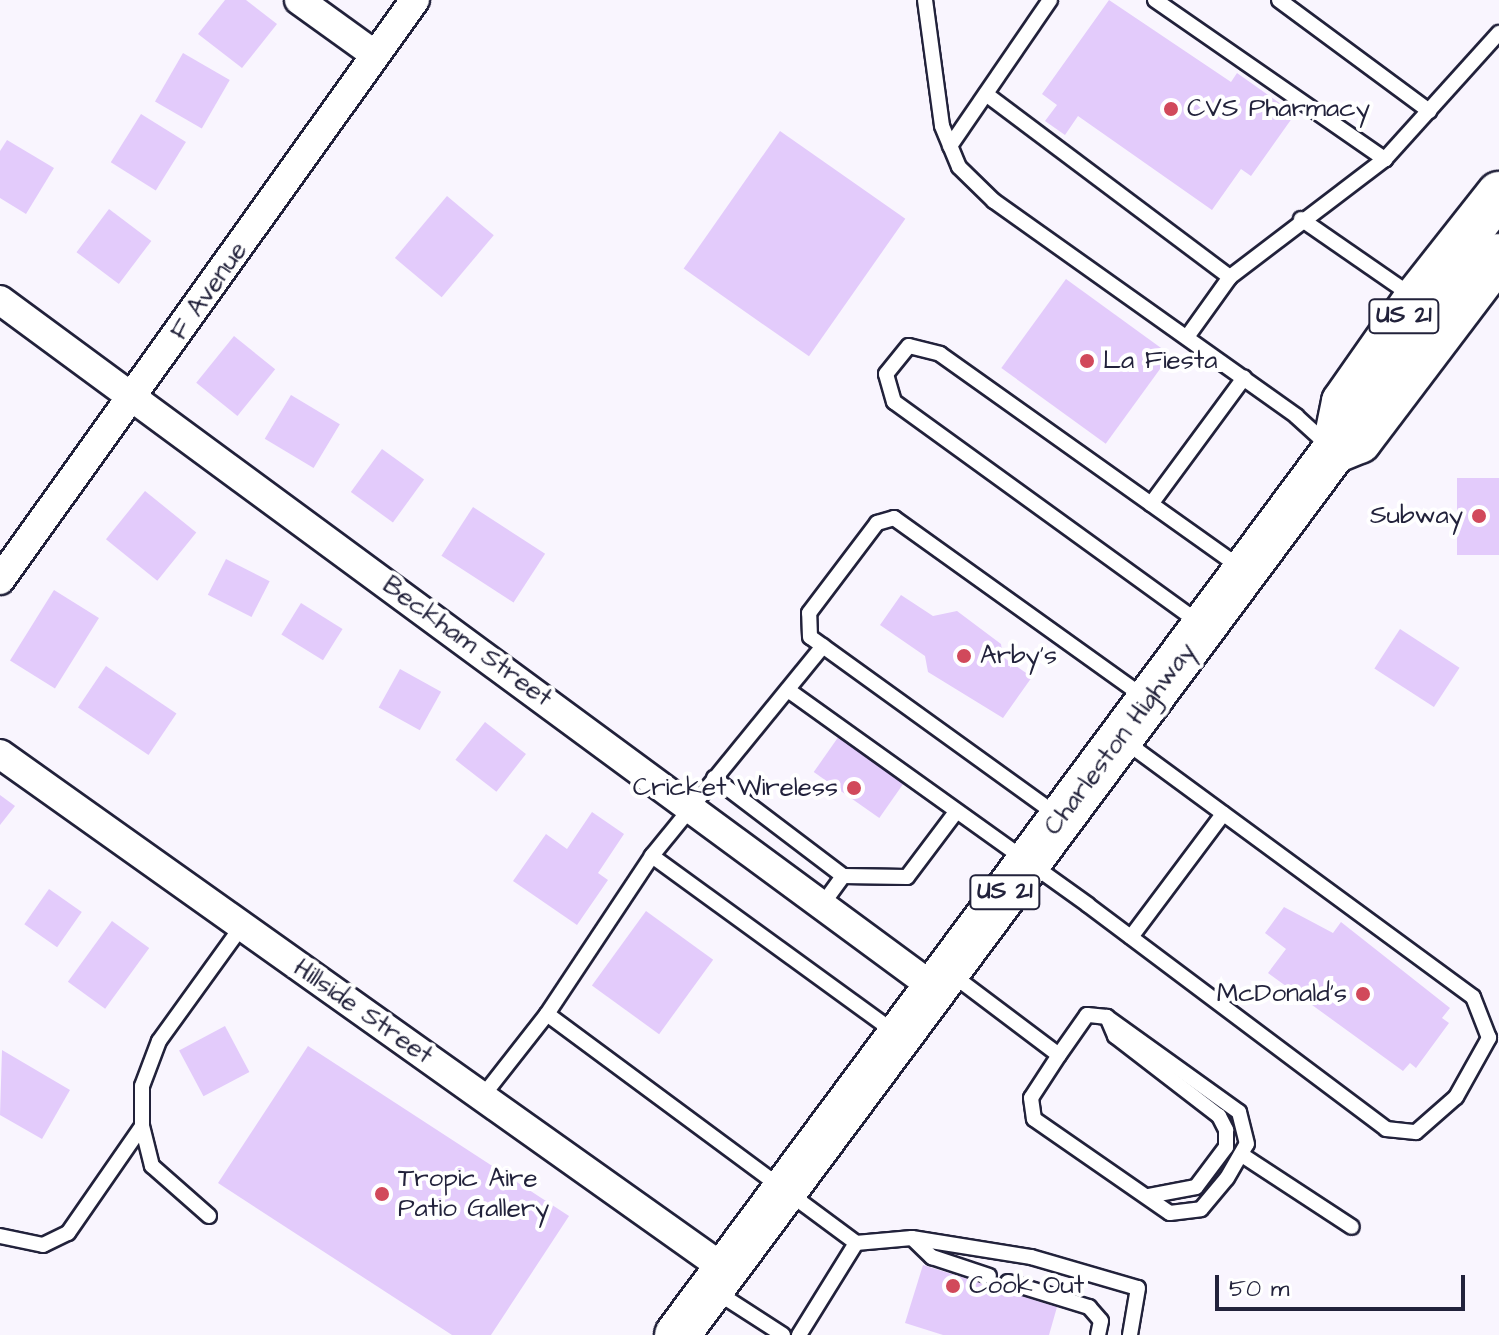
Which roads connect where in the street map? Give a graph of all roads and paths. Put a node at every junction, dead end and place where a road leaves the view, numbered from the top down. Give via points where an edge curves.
1 (299, 0) edge
2 (415, 0) edge
3 (925, 0) edge
4 (1050, 0) edge
5 (1155, 0) edge
6 (1279, 0) edge
7 (1499, 33) edge
8 (374, 54) junction
9 (986, 94) junction
10 (1429, 111) junction
11 (950, 146) junction
12 (1385, 159) junction
13 (1499, 194) edge
14 (1301, 219) junction
15 (1499, 256) edge
16 (1230, 277) junction
17 (1416, 299) junction
18 (0, 300) edge
19 (1187, 337) junction
20 (1244, 378) junction
21 (134, 397) junction
22 (1334, 451) junction
23 (1151, 504) junction
24 (1246, 572) junction
25 (0, 580) edge
26 (1205, 627) junction
27 (823, 646) junction
28 (788, 690) junction
29 (1149, 701) junction
30 (1121, 738) junction
31 (0, 754) edge
32 (714, 778) junction
33 (690, 806) junction
34 (956, 812) junction
35 (1223, 814) junction
36 (1061, 818) junction
37 (652, 856) junction
38 (1026, 864) junction
39 (843, 876) junction
40 (822, 905) junction
41 (242, 926) junction
42 (1131, 937) junction
43 (940, 978) junction
44 (547, 1014) junction
45 (1107, 1017) junction
46 (898, 1035) junction
47 (1059, 1055) junction
48 (482, 1097) junction
49 (142, 1126) junction
50 (1242, 1155) junction
51 (784, 1190) junction
52 (1148, 1196) junction
53 (209, 1216) dead end
54 (1352, 1227) dead end
55 (0, 1236) edge
56 (912, 1238) junction
57 (856, 1243) junction
58 (989, 1276) dead end
59 (718, 1279) junction
60 (1008, 1282) dead end
61 (677, 1335) edge
62 (783, 1335) edge
63 (799, 1335) edge
64 (1098, 1335) edge
65 (1130, 1335) edge

1 - 8 street
2 - 8 street, F Avenue
3 - 11 lane via 942,126
4 - 9 lane
5 - 12 lane
6 - 10 lane
7 - 10 lane
8 - 21 street, F Avenue
9 - 11 lane
9 - 16 lane
10 - 12 lane
11 - 19 lane via 959,167 994,201
12 - 14 lane
13 - 17 main road, Charleston Highway / US 21
14 - 16 lane
14 - 17 lane
15 - 22 main road, Charleston Highway / US 21 via 1359,441
16 - 19 lane
17 - 22 main road, Charleston Highway / US 21 via 1344,402
18 - 21 street, Beckham Street
19 - 20 lane
20 - 22 lane
20 - 23 lane
21 - 25 street, F Avenue
21 - 33 street, Beckham Street
22 - 24 main road, Charleston Highway / US 21
23 - 24 lane
23 - 26 lane via 940,354 909,346 886,374 894,402
24 - 26 main road, Charleston Highway / US 21
26 - 29 main road, Charleston Highway / US 21
27 - 28 lane
27 - 29 lane via 810,637 809,613 877,523 894,518
27 - 36 lane
28 - 32 lane
28 - 34 lane
29 - 30 main road, Charleston Highway / US 21
30 - 35 lane
30 - 36 main road, Charleston Highway / US 21
31 - 41 street, Hillside Street
32 - 33 lane
32 - 39 lane
33 - 37 lane
33 - 40 street, Beckham Street
34 - 38 lane
34 - 39 lane via 907,877
35 - 42 lane
35 - 42 lane via 1473,997 1489,1038 1456,1097 1416,1132 1386,1129
36 - 38 main road, Charleston Highway / US 21
37 - 44 lane
37 - 46 lane
38 - 42 lane
38 - 43 main road, Charleston Highway / US 21
39 - 40 lane
40 - 43 street, Beckham Street
41 - 48 street, Hillside Street
41 - 49 lane via 159,1041 142,1086
43 - 46 main road, Charleston Highway / US 21
43 - 47 lane
44 - 48 lane
44 - 51 lane
45 - 47 lane via 1087,1015
45 - 50 lane via 1239,1112 1247,1144
45 - 52 lane via 1115,1036 1219,1116 1226,1130 1226,1147 1196,1187
46 - 51 main road, Charleston Highway / US 21
47 - 52 lane via 1031,1098 1034,1119
48 - 59 street, Hillside Street
49 - 53 lane via 152,1166
49 - 55 lane via 68,1233 43,1245
50 - 52 lane via 1201,1209 1170,1213
50 - 54 lane
51 - 57 lane
51 - 59 main road, Charleston Highway / US 21
56 - 57 lane
56 - 58 lane via 932,1257
56 - 65 lane via 1031,1257 1138,1288
57 - 63 lane
59 - 61 main road, Charleston Highway / US 21
59 - 62 lane
60 - 64 lane via 1089,1307 1101,1321

